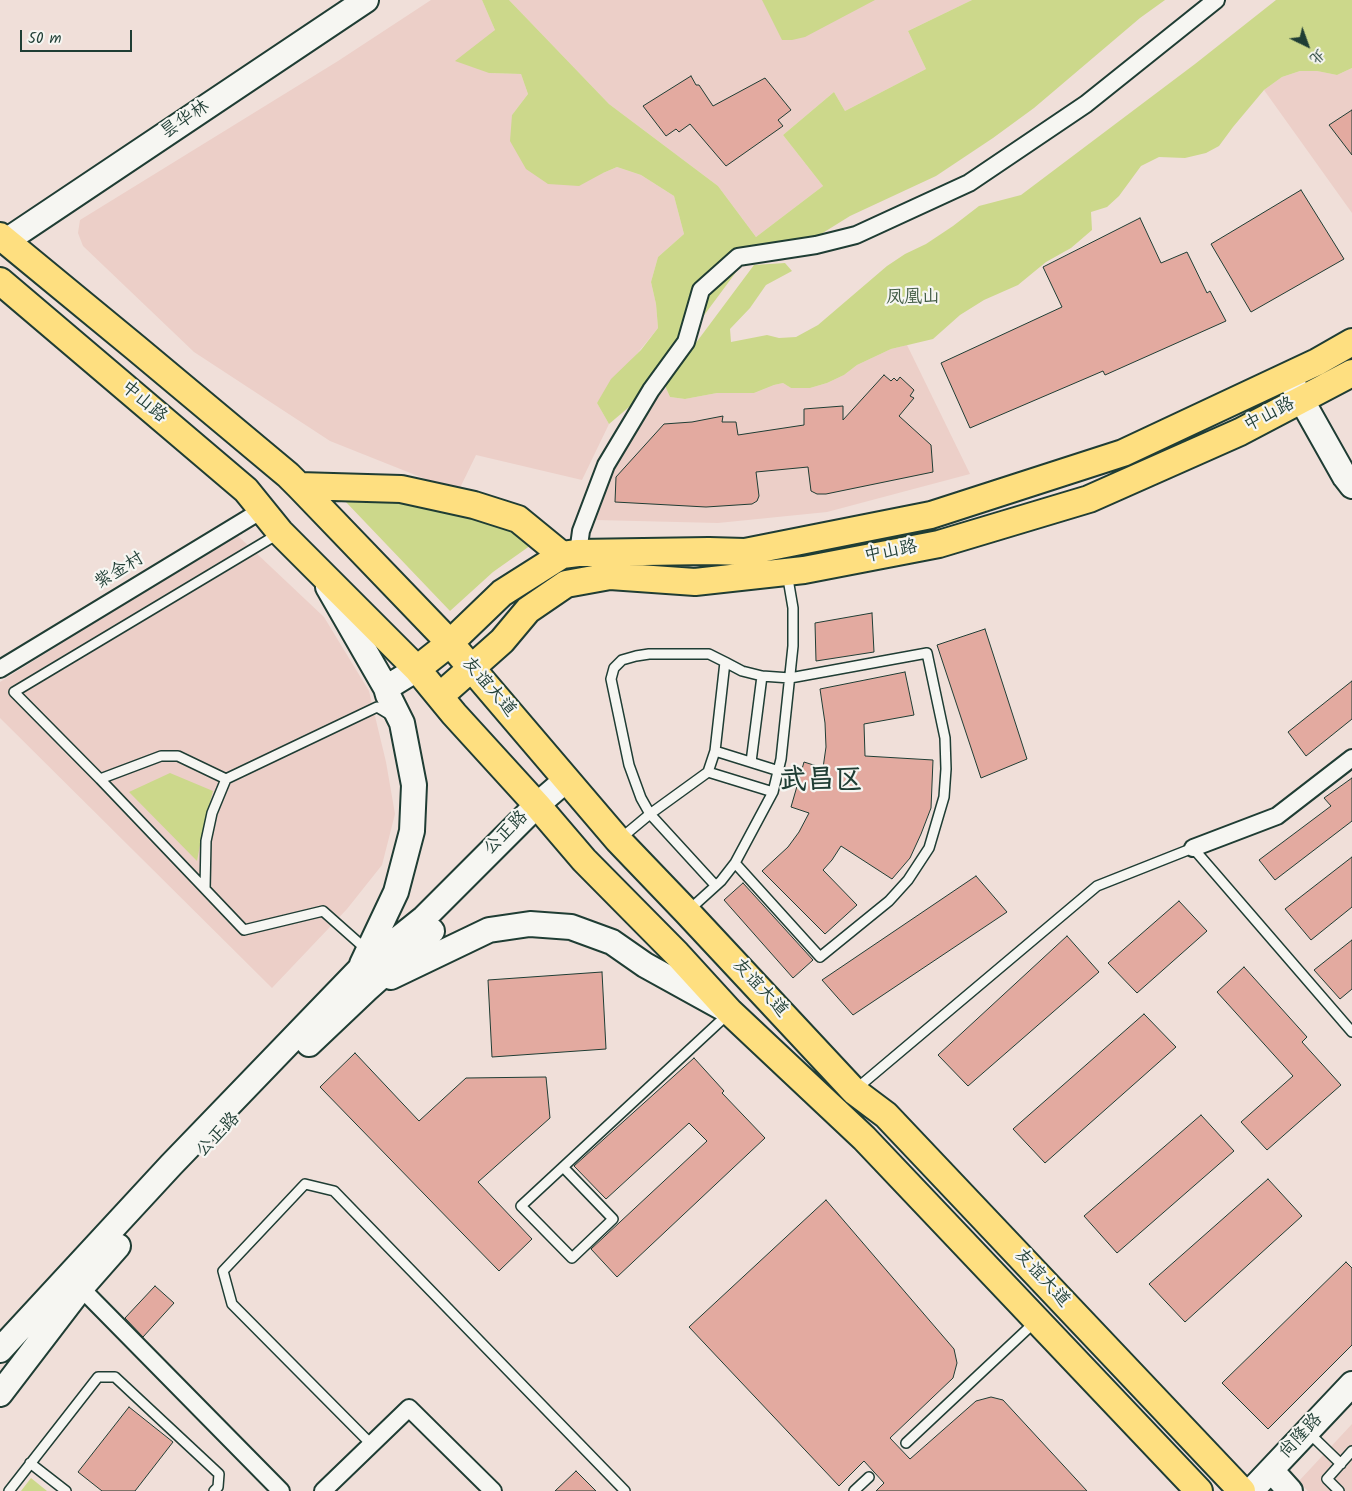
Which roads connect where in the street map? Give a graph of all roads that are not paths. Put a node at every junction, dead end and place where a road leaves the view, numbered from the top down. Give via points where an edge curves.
1 (366, 0) edge
2 (1216, 0) edge
3 (3, 239) edge
4 (0, 281) edge
5 (1352, 342) edge
6 (1352, 373) edge
7 (1288, 375) junction
8 (1301, 400) junction
9 (293, 481) junction
10 (1352, 486) edge
11 (262, 510) junction
12 (280, 532) junction
13 (570, 554) junction
14 (320, 572) junction
15 (787, 572) junction
16 (450, 643) junction
17 (725, 662) junction
18 (0, 669) edge
19 (417, 669) junction
20 (472, 669) junction
21 (762, 676) junction
22 (790, 678) junction
23 (386, 688) junction
24 (440, 696) junction
25 (402, 723) junction
26 (715, 751) junction
27 (1352, 758) edge
28 (751, 762) junction
29 (779, 771) junction
30 (708, 772) junction
31 (100, 779) junction
32 (226, 779) junction
33 (566, 780) junction
34 (773, 792) junction
35 (536, 805) junction
36 (650, 814) junction
37 (618, 840) junction
38 (1194, 848) junction
39 (735, 863) junction
40 (715, 886) junction
41 (205, 889) junction
42 (687, 912) junction
43 (365, 970) junction
44 (730, 1012) junction
45 (1352, 1032) edge
46 (854, 1091) junction
47 (563, 1167) junction
48 (81, 1288) junction
49 (1037, 1320) junction
50 (0, 1350) edge
51 (1352, 1384) edge
52 (0, 1394) edge
53 (1307, 1432) junction
54 (906, 1443) dead end
55 (372, 1444) junction
56 (1352, 1451) edge
57 (30, 1463) junction
58 (1341, 1464) junction
59 (1271, 1470) junction
60 (869, 1477) dead end
61 (9, 1491) edge
62 (66, 1491) edge
63 (214, 1491) edge
64 (281, 1491) edge
65 (323, 1491) edge
66 (493, 1491) edge
67 (625, 1491) edge
68 (854, 1491) edge
69 (1199, 1491) edge
70 (1242, 1491) edge
71 (1251, 1491) edge
72 (1290, 1491) edge
73 (1338, 1491) edge

1 - 3 main road, 昙华林
2 - 13 street via 1086,104 969,183 856,235 738,257 701,290 686,342 651,390 606,465
3 - 9 main road
4 - 11 main road, 中山路 via 246,490
5 - 7 main road, 中山路
6 - 8 main road, 中山路
7 - 8 main road
7 - 13 main road, 中山路 via 1123,453 931,515 746,552
8 - 10 main road
8 - 15 main road, 中山路 via 1240,432 1089,499 939,544
9 - 13 main road via 401,490 474,505 518,519
9 - 16 main road, 友谊大道
11 - 12 main road, 中山路
11 - 18 street, 紫金村
12 - 14 main road, 友谊大道
12 - 31 lane via 14,692
13 - 16 main road via 502,593
14 - 19 main road, 友谊大道
14 - 23 main road
15 - 20 main road, 中山路 via 695,582 610,576 566,584 528,610
15 - 22 lane via 794,630
16 - 19 main road
16 - 20 main road, 友谊大道
17 - 21 lane
17 - 26 lane
17 - 36 lane via 709,654 649,654 622,660 614,668 611,679 629,765
19 - 23 main road
19 - 24 main road, 友谊大道
20 - 24 main road, 中山路
20 - 33 main road, 友谊大道
21 - 22 lane
21 - 28 lane
22 - 29 lane
22 - 39 lane via 926,653 945,738 946,769 944,797 929,848 908,880 889,901 820,957
23 - 25 main road
24 - 35 main road, 友谊大道
25 - 32 lane via 377,707
25 - 43 main road via 414,784 412,831 396,892
26 - 28 lane
26 - 30 lane
27 - 38 street via 1277,816
28 - 29 lane
29 - 34 lane
30 - 34 lane
30 - 36 lane
31 - 32 lane via 161,756 178,756
31 - 41 lane
32 - 41 lane via 212,813 206,841
33 - 35 main road, 公正路
33 - 37 main road, 友谊大道
34 - 39 lane
35 - 43 main road, 公正路 via 450,892 438,925
35 - 44 main road, 友谊大道 via 584,860
36 - 37 lane
36 - 40 lane
37 - 42 main road, 友谊大道
38 - 45 lane
38 - 46 lane via 1097,886
39 - 40 lane
40 - 42 lane
41 - 43 lane via 244,930 323,911
42 - 46 main road, 友谊大道
43 - 44 main road via 489,930 530,924 571,927 612,942
43 - 48 main road, 公正路 via 324,1030 213,1142
43 - 50 main road, 公正路 via 165,1171
44 - 47 lane
44 - 49 main road, 友谊大道 via 864,1138
46 - 70 main road, 友谊大道 via 886,1115
47 - 47 lane via 521,1206 572,1258 613,1219
48 - 52 main road, 公正路
48 - 64 street
49 - 54 lane
49 - 69 main road, 友谊大道
51 - 53 main road, 尚隆路
53 - 58 lane
53 - 59 main road, 尚隆路
55 - 65 street
55 - 66 street via 409,1408
55 - 67 lane via 232,1304 224,1270 305,1184 334,1191
56 - 58 lane
57 - 61 lane
57 - 62 lane
57 - 63 lane via 98,1376 115,1377 219,1474 218,1487
58 - 73 lane via 1327,1478
59 - 71 main road, 尚隆路
59 - 72 main road
60 - 68 lane

